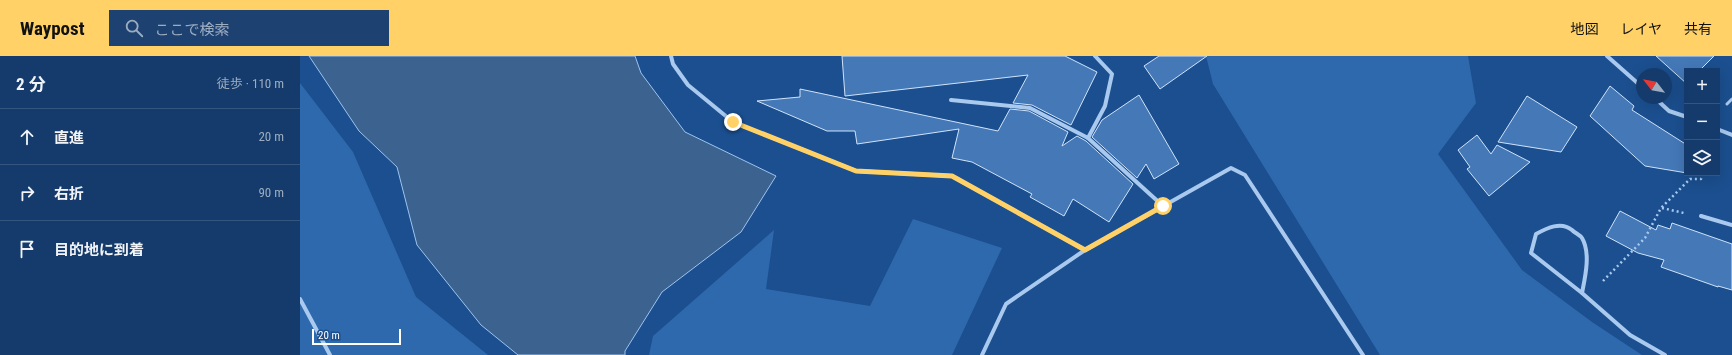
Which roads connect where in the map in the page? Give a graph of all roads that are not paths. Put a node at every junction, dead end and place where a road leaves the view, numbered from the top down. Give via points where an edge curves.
1 (670, 56) edge
2 (1095, 56) edge
3 (1607, 56) edge
4 (1636, 82) edge
5 (1732, 99) edge
6 (951, 100) dead end
7 (1662, 104) edge
8 (1727, 104) dead end
9 (1684, 116) edge
10 (1720, 130) edge
11 (1732, 134) edge
12 (1088, 138) junction
13 (1163, 206) junction
14 (1701, 216) road end
15 (1732, 225) edge
16 (1085, 250) junction
17 (1582, 293) junction
18 (300, 298) edge
19 (330, 355) edge
20 (982, 355) edge
21 (1363, 355) edge
22 (1665, 355) edge

1 - 16 street via 688,85 733,122 856,171 952,176
2 - 12 street via 1112,74 1105,106
3 - 4 street
5 - 8 lane
6 - 12 street via 1030,108
7 - 9 street
10 - 11 street
12 - 13 street
13 - 16 street
13 - 21 street via 1231,168 1245,175
14 - 15 street
16 - 20 street via 1006,304
17 - 17 street via 1531,253 1536,234 1550,226 1568,227 1582,238 1586,253
17 - 22 street via 1630,335
18 - 19 street

